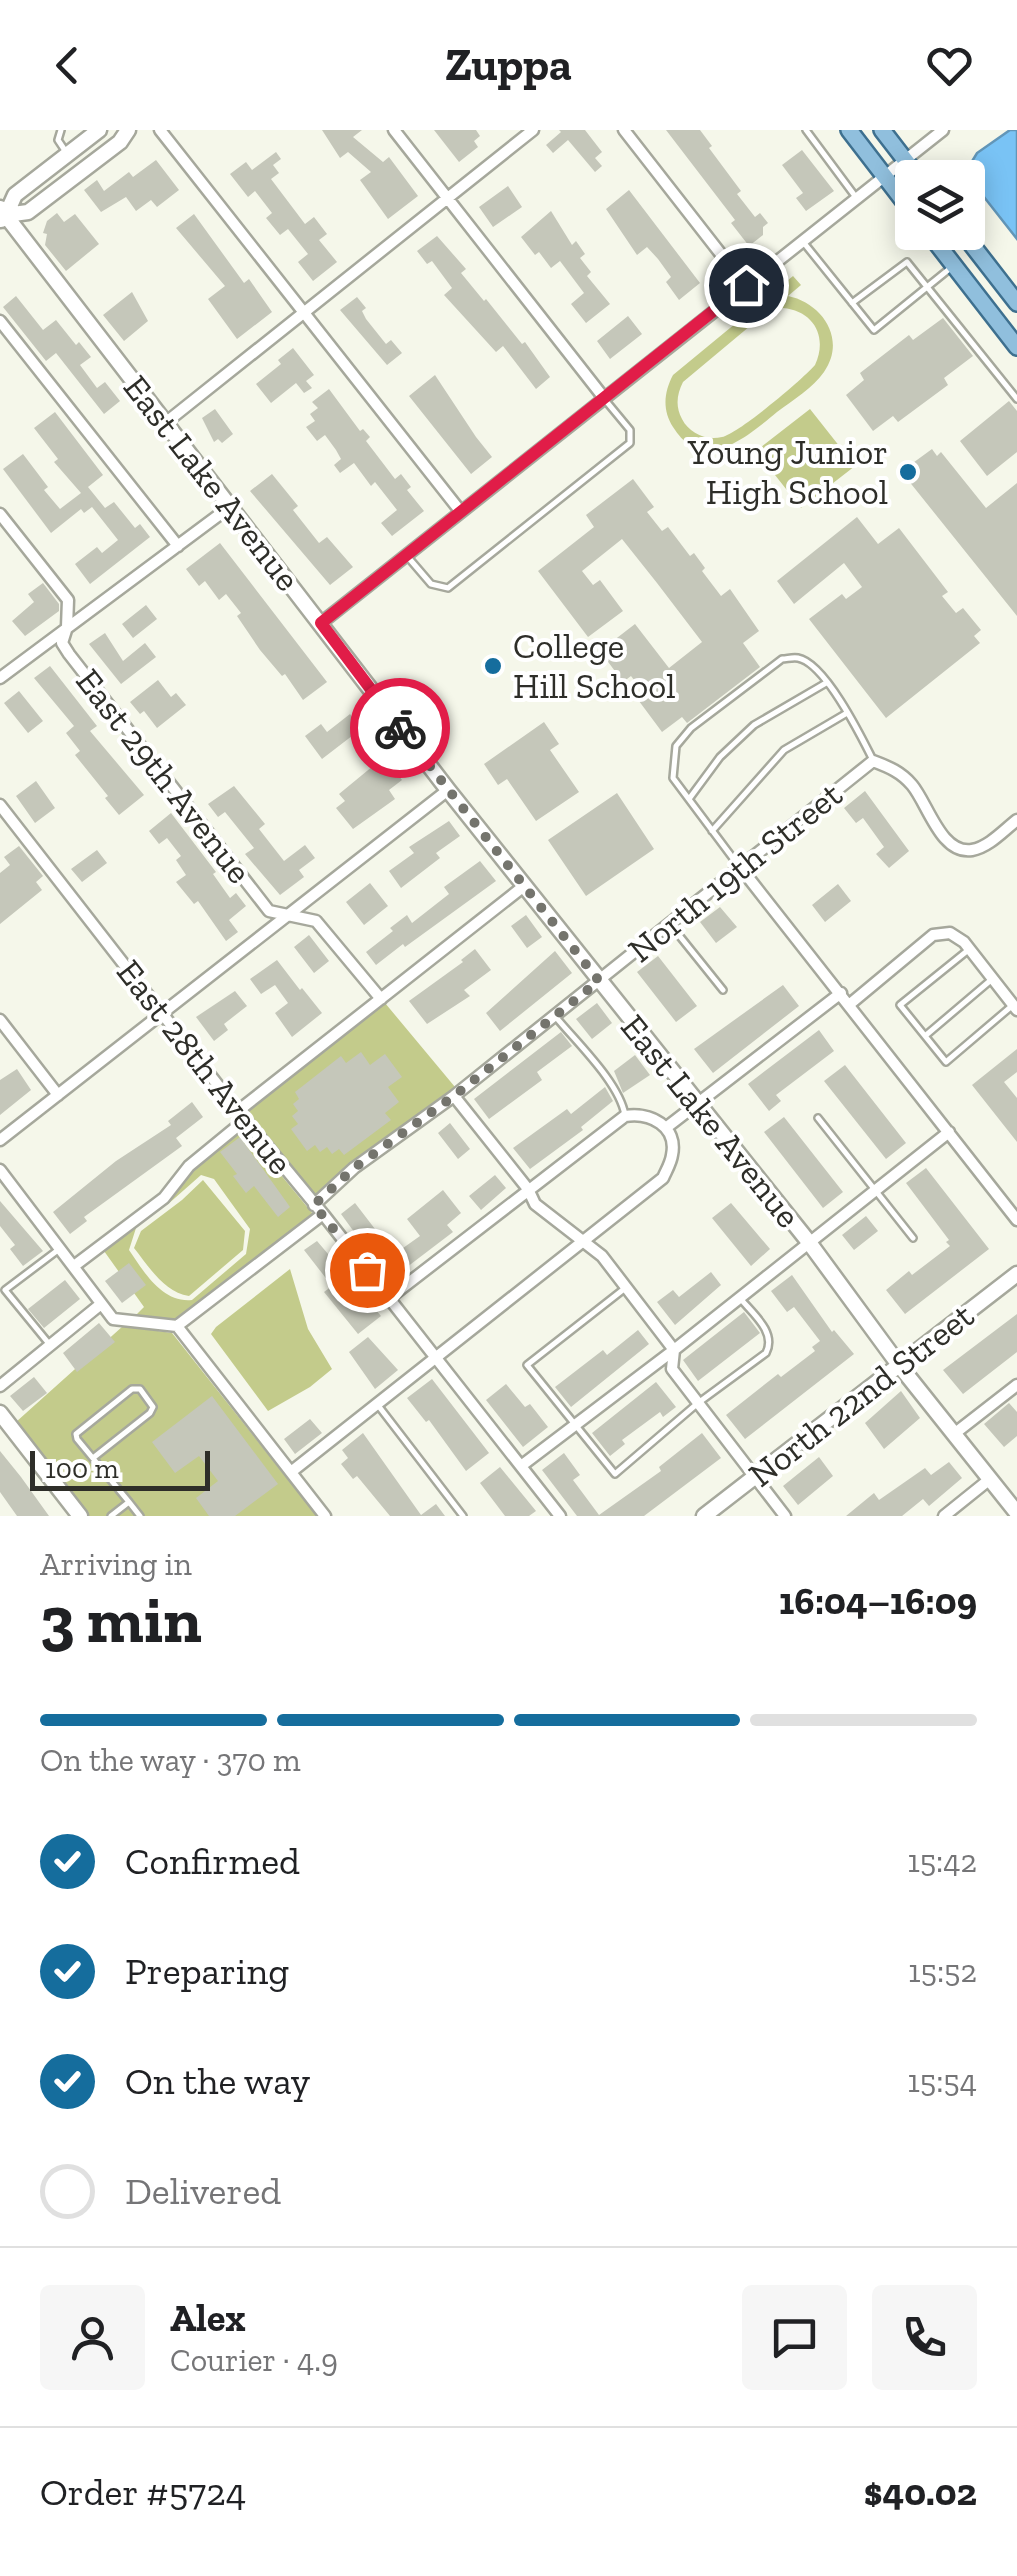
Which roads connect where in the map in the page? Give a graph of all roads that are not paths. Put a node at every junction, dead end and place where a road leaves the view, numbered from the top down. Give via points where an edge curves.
1 (61, 130) edge
2 (128, 130) edge
3 (160, 130) edge
4 (394, 130) edge
5 (533, 130) edge
6 (624, 130) edge
7 (806, 130) edge
8 (849, 130) edge
9 (882, 130) edge
10 (943, 130) edge
11 (89, 133) edge
12 (68, 154) junction
13 (905, 159) junction
14 (885, 176) junction
15 (895, 189) edge
16 (447, 198) junction
17 (857, 198) junction
18 (2, 215) edge
19 (802, 241) junction
20 (942, 250) edge
21 (976, 250) edge
22 (954, 266) junction
23 (746, 285) junction
24 (928, 286) junction
25 (852, 303) junction
26 (1017, 303) edge
27 (304, 312) junction
28 (0, 321) edge
29 (1017, 348) edge
30 (604, 398) junction
31 (1017, 399) edge
32 (164, 424) junction
33 (230, 506) junction
34 (462, 512) junction
35 (0, 514) edge
36 (178, 546) junction
37 (407, 555) junction
38 (321, 623) junction
39 (68, 627) junction
40 (0, 678) edge
41 (826, 683) junction
42 (847, 713) junction
43 (873, 761) junction
44 (448, 790) junction
45 (689, 799) junction
46 (0, 806) edge
47 (1017, 820) edge
48 (715, 835) junction
49 (740, 867) junction
50 (524, 886) junction
51 (291, 914) junction
52 (670, 924) junction
53 (967, 946) junction
54 (993, 978) junction
55 (599, 981) junction
56 (723, 990) dead end
57 (842, 993) junction
58 (381, 998) junction
59 (850, 1004) junction
60 (1015, 1007) edge
61 (161, 1013) junction
62 (554, 1016) junction
63 (0, 1020) edge
64 (925, 1036) junction
65 (58, 1095) junction
66 (454, 1096) junction
67 (696, 1104) junction
68 (241, 1116) junction
69 (625, 1116) junction
70 (818, 1118) dead end
71 (666, 1128) junction
72 (949, 1132) junction
73 (0, 1140) edge
74 (0, 1170) edge
75 (528, 1190) junction
76 (874, 1190) junction
77 (314, 1205) junction
78 (323, 1214) junction
79 (1017, 1220) edge
80 (913, 1238) dead end
81 (808, 1241) junction
82 (584, 1242) junction
83 (60, 1248) junction
84 (74, 1266) junction
85 (1017, 1274) edge
86 (2, 1286) edge
87 (626, 1287) junction
88 (739, 1297) junction
89 (389, 1298) junction
90 (101, 1304) junction
91 (176, 1326) junction
92 (50, 1345) junction
93 (674, 1350) junction
94 (437, 1358) junction
95 (899, 1365) junction
96 (1017, 1385) edge
97 (0, 1386) edge
98 (378, 1404) junction
99 (698, 1404) junction
100 (0, 1413) edge
101 (575, 1425) junction
102 (954, 1434) junction
103 (93, 1458) junction
104 (521, 1466) junction
105 (291, 1472) junction
106 (754, 1477) junction
107 (990, 1479) junction
108 (129, 1502) junction
109 (1017, 1513) edge
110 (80, 1516) edge
111 (111, 1516) edge
112 (140, 1516) edge
113 (325, 1516) edge
114 (464, 1516) edge
115 (560, 1516) edge
116 (704, 1516) edge
117 (786, 1516) edge
118 (944, 1516) edge

1 - 12 lane via 58,140
2 - 18 street via 28,212
3 - 27 street
4 - 16 street
5 - 16 street
6 - 23 street
7 - 17 lane
8 - 14 main road
9 - 13 main road
10 - 13 street
11 - 12 street
12 - 18 street via 15,196
13 - 14 street
14 - 15 main road
14 - 17 street
16 - 27 street
16 - 30 street
17 - 19 street
18 - 32 street, East Lake Avenue
19 - 23 street
19 - 25 lane
20 - 22 main road
21 - 26 main road
22 - 24 lane
22 - 29 main road
23 - 30 street
24 - 25 lane via 907,262
24 - 25 lane via 874,330
24 - 31 lane
27 - 32 street
27 - 34 street
28 - 36 street
30 - 34 street
30 - 37 lane via 630,430 630,443 448,588 432,584
32 - 33 street, East Lake Avenue
33 - 36 street
33 - 38 street, East Lake Avenue
34 - 37 street
35 - 39 street, East 29th Avenue via 68,600
36 - 39 street
37 - 38 street
38 - 44 street, East Lake Avenue
39 - 40 street
39 - 51 street, East 29th Avenue via 62,643 69,654 257,896 268,910
41 - 42 lane
41 - 45 lane via 754,724
41 - 45 lane via 800,658 782,659 691,728 672,764 673,778
42 - 43 lane
42 - 48 lane via 784,750
43 - 47 street via 896,769 913,786 953,846 984,846
43 - 49 street, North 19th Street
44 - 50 street, East Lake Avenue
44 - 51 street
45 - 48 lane
46 - 61 street, East 28th Avenue
48 - 49 lane
49 - 52 street, North 19th Street
49 - 57 street
50 - 55 street, East Lake Avenue
50 - 58 street
51 - 58 street, East 29th Avenue via 316,920
51 - 61 street
52 - 55 street, North 19th Street
52 - 56 lane
53 - 54 street
53 - 59 street via 950,933 934,935
53 - 64 lane via 900,1005
54 - 60 street
54 - 64 lane
55 - 62 street, North 19th Street
55 - 67 street, East Lake Avenue
57 - 59 street
57 - 67 street
58 - 68 street
59 - 72 street
60 - 64 lane via 946,1062
61 - 65 street
61 - 68 street, East 28th Avenue
62 - 66 street, North 19th Street
62 - 69 lane via 606,1078
63 - 65 street
65 - 73 street
66 - 75 street
66 - 77 street, North 19th Street
67 - 71 street
67 - 81 street, East Lake Avenue
68 - 77 street, East 28th Avenue
68 - 84 street via 164,1198
69 - 71 street via 653,1117
69 - 75 street
70 - 76 lane
71 - 82 street via 673,1152 663,1178
72 - 76 street
72 - 79 street
74 - 83 street
75 - 82 street via 535,1204
75 - 89 street
76 - 80 lane
76 - 81 street
77 - 78 street, East 28th Avenue
78 - 89 street, East 28th Avenue
78 - 91 street
81 - 88 street
81 - 95 street, East Lake Avenue
82 - 87 street
82 - 94 street
83 - 84 street
83 - 86 lane
84 - 90 street
85 - 95 street, North 22nd Street
86 - 92 lane
87 - 93 street
87 - 101 lane via 527,1366
88 - 93 street
88 - 99 lane via 769,1334 769,1348
89 - 94 street, East 28th Avenue
90 - 91 street via 113,1318
90 - 92 street
91 - 105 street
92 - 97 street
93 - 99 street via 672,1369
93 - 101 street
94 - 98 street
94 - 104 street, East 28th Avenue
95 - 102 street, East Lake Avenue
95 - 106 street, North 22nd Street
96 - 102 street
98 - 105 street
98 - 114 lane
99 - 101 lane via 615,1474
99 - 106 street
100 - 110 street
101 - 104 street
102 - 107 street, East Lake Avenue
103 - 103 lane via 76,1434 132,1389 140,1390 153,1407 150,1413
103 - 108 lane
104 - 115 street, East 28th Avenue
105 - 113 street
106 - 116 street, North 22nd Street
106 - 117 street
107 - 109 street, East Lake Avenue
107 - 118 street
108 - 111 lane
108 - 112 lane

